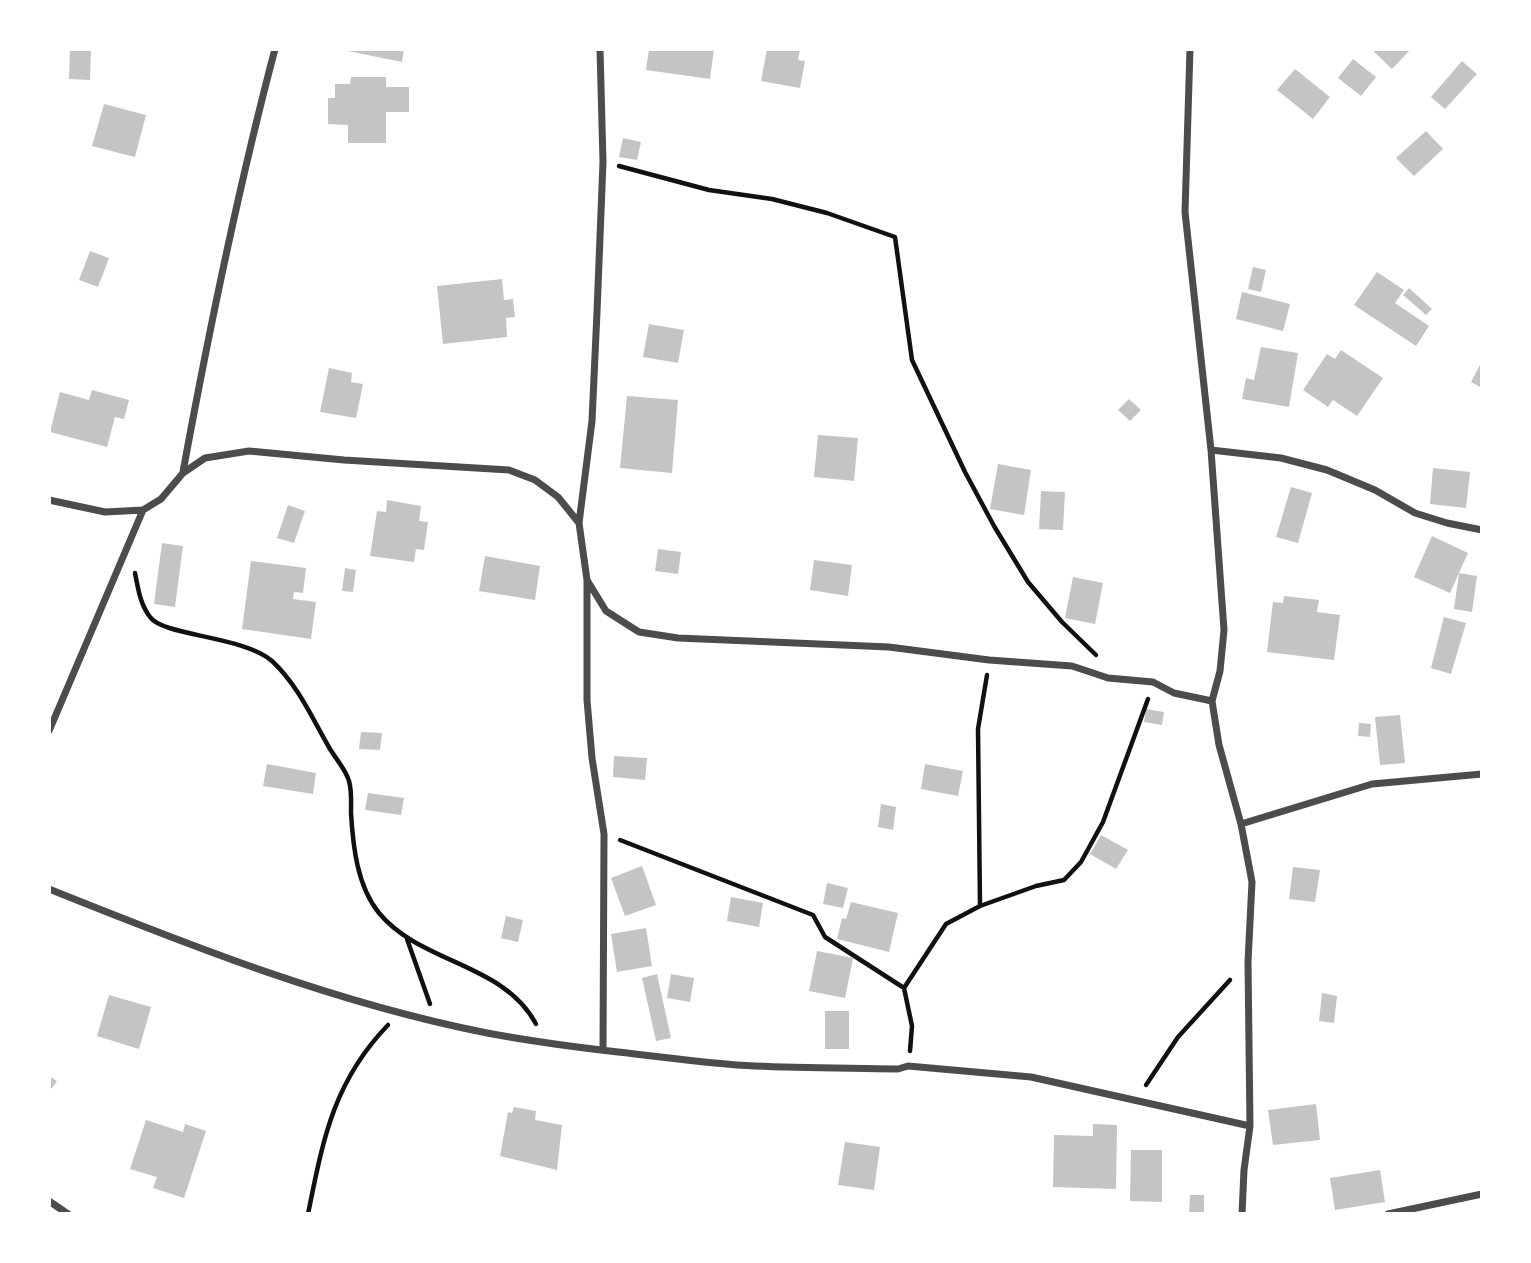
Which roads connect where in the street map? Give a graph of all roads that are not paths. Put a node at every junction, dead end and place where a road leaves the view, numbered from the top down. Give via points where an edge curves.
1 (275, 49) edge
2 (600, 49) edge
3 (1190, 49) edge
4 (1211, 450) junction
5 (183, 473) junction
6 (49, 500) edge
7 (143, 510) junction
8 (579, 523) junction
9 (1482, 530) edge
10 (587, 580) junction
11 (1212, 701) junction
12 (49, 731) edge
13 (1482, 774) edge
14 (1241, 824) junction
15 (49, 889) edge
16 (603, 1050) junction
17 (1250, 1126) junction
18 (1482, 1194) edge
19 (49, 1201) edge
20 (68, 1214) edge
21 (1242, 1214) edge
22 (1388, 1214) edge

1 - 5 street via 207,342
2 - 8 street via 603,162 592,421
3 - 4 street via 1185,212
4 - 9 street via 1282,458 1327,470 1376,490 1415,513
4 - 11 street via 1224,630
5 - 7 street
5 - 8 street via 205,458 249,451 509,470 535,480
6 - 7 street via 105,512
7 - 12 street
8 - 10 street
10 - 11 street via 606,611 639,632 678,638 889,646 1072,666 1108,678 1153,682 1174,693
10 - 16 street via 588,711 604,834
11 - 14 street
13 - 14 street via 1372,784
14 - 17 street via 1252,882
15 - 16 street via 302,985 436,1021 546,1044
16 - 17 street via 754,1066 908,1066 1031,1077
17 - 21 street
18 - 22 street
19 - 20 street

